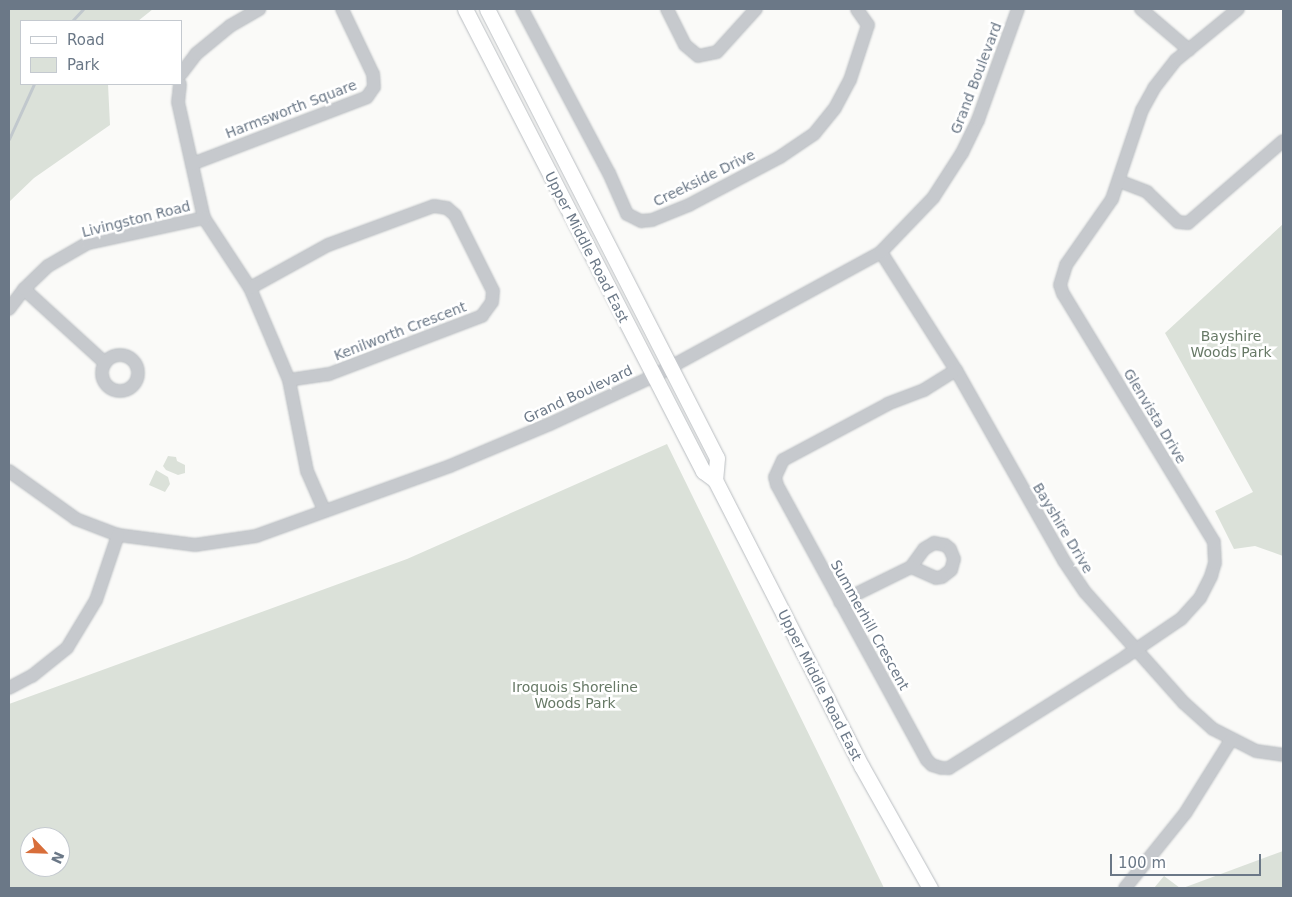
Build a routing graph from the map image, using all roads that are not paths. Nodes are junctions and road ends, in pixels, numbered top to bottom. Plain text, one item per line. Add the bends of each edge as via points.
1 (259, 9) edge
2 (342, 9) edge
3 (465, 9) edge
4 (487, 9) edge
5 (522, 9) edge
6 (667, 9) edge
7 (756, 9) edge
8 (857, 9) edge
9 (1018, 9) edge
10 (1141, 9) edge
11 (1238, 9) edge
12 (1189, 50) junction
13 (182, 73) edge
14 (180, 85) edge
15 (1283, 141) edge
16 (192, 164) junction
17 (1119, 181) junction
18 (204, 218) junction
19 (881, 252) junction
20 (250, 288) junction
21 (24, 289) junction
22 (9, 309) edge
23 (104, 363) dead end
24 (669, 368) junction
25 (956, 370) junction
26 (654, 376) junction
27 (289, 380) junction
28 (9, 471) edge
29 (715, 480) junction
30 (324, 510) junction
31 (118, 535) junction
32 (911, 567) dead end
33 (840, 602) junction
34 (1135, 650) junction
35 (10, 685) edge
36 (1231, 740) junction
37 (1283, 755) edge
38 (930, 888) edge
39 (1126, 888) edge

1 - 13 street via 230,26 196,54
2 - 16 street, Harmsworth Square via 373,74 374,87 367,97
3 - 26 main road, Upper Middle Road East
4 - 24 main road, Upper Middle Road East
5 - 8 street, Creekside Drive via 609,173 627,214 641,221 652,220 688,205 780,157 814,134 835,108 850,80 868,25
6 - 7 street via 685,44 698,56 717,52
9 - 19 street, Grand Boulevard via 978,120 962,153 932,198
10 - 12 street
11 - 12 street, Glenvista Drive
12 - 17 street, Glenvista Drive via 1176,60 1154,88 1142,110
14 - 16 street via 178,102
15 - 17 street via 1188,223 1178,222 1147,192
16 - 18 street
17 - 34 street, Glenvista Drive via 1112,199 1066,265 1060,285 1214,542 1215,563 1200,598 1181,619
18 - 20 street
18 - 21 street, Livingston Road via 88,243 48,266
19 - 24 street, Grand Boulevard
19 - 25 street, Bayshire Drive
20 - 27 street
20 - 27 street, Kenilworth Crescent via 328,245 434,206 448,208 455,215 493,292 492,302 482,316 329,374
21 - 22 street, Livingston Road
21 - 23 street
24 - 26 street, Grand Boulevard
24 - 29 main road, Upper Middle Road East via 717,458
25 - 33 street, Summerhill Crescent via 924,390 888,404 783,460 778,467 777,486
25 - 34 street, Bayshire Drive via 1064,561 1085,592
26 - 29 main road, Upper Middle Road East via 703,470
26 - 30 street, Grand Boulevard via 450,466
27 - 30 street via 307,471
28 - 31 street, Grand Boulevard via 76,519
29 - 38 main road, Upper Middle Road East via 862,767
30 - 31 street, Grand Boulevard via 256,536 195,545
31 - 35 street via 96,600 67,648 32,676
32 - 33 street
33 - 34 street, Summerhill Crescent via 927,760 942,768 949,768
34 - 36 street, Bayshire Drive via 1184,703
36 - 37 street, Bayshire Drive via 1256,751
36 - 39 street via 1186,812

